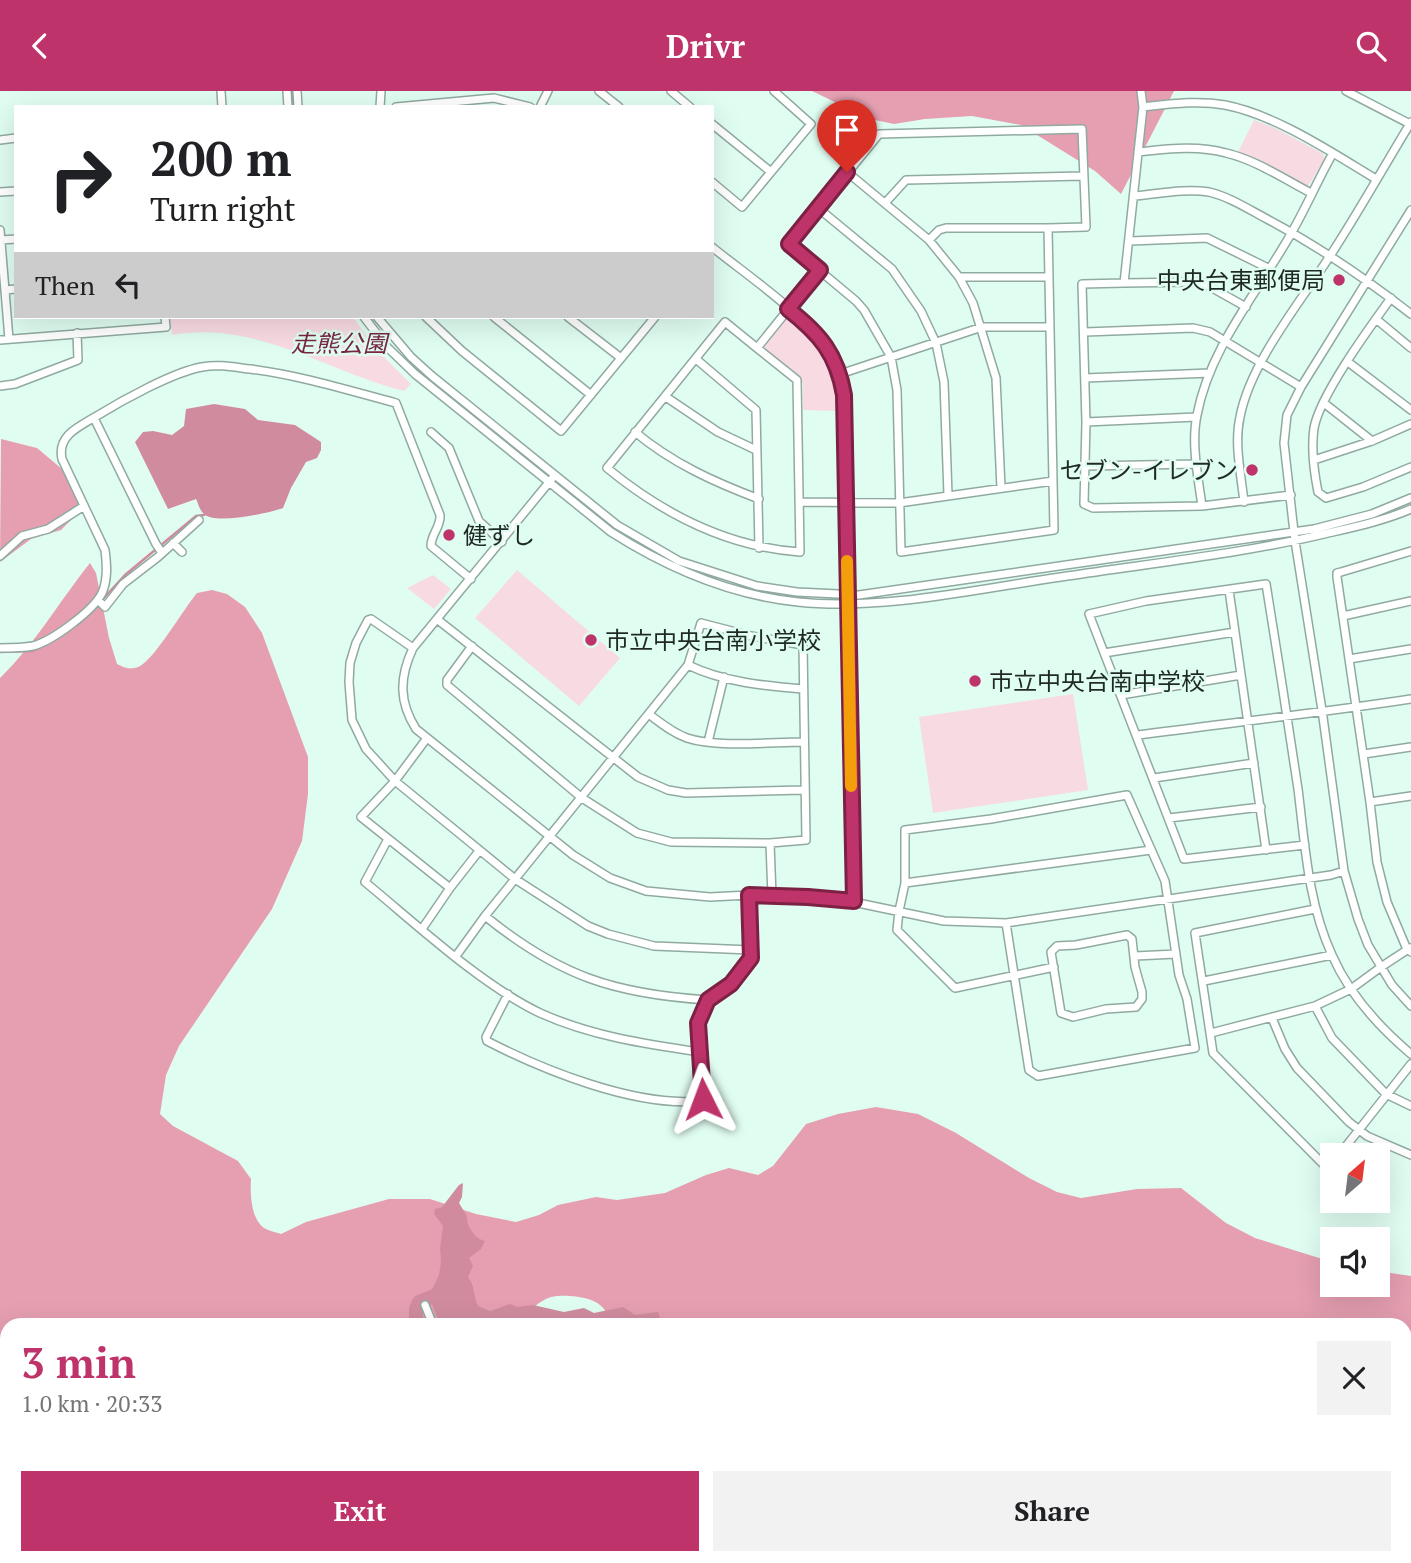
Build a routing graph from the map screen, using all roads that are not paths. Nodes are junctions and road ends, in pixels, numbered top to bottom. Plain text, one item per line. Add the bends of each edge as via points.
1 (599, 91) edge
2 (671, 91) edge
3 (774, 91) edge
4 (1141, 91) edge
5 (1346, 91) edge
6 (418, 105) edge
7 (522, 105) edge
8 (616, 105) edge
9 (688, 105) edge
10 (1143, 107) junction
11 (1410, 123) edge
12 (714, 126) edge
13 (1138, 152) junction
14 (1332, 153) junction
15 (771, 171) junction
16 (847, 172) junction
17 (1083, 176) junction
18 (1376, 179) junction
19 (714, 184) edge
20 (1311, 193) junction
21 (1134, 196) junction
22 (886, 202) junction
23 (818, 208) junction
24 (1411, 210) edge
25 (1048, 228) junction
26 (0, 230) edge
27 (1292, 232) junction
28 (1, 240) edge
29 (929, 240) junction
30 (1130, 241) junction
31 (714, 249) edge
32 (1330, 255) junction
33 (1270, 269) junction
34 (820, 270) junction
35 (959, 277) junction
36 (1048, 277) junction
37 (1368, 280) junction
38 (1124, 283) junction
39 (14, 289) edge
40 (5, 290) junction
41 (1391, 298) junction
42 (1246, 307) junction
43 (788, 309) junction
44 (1411, 314) edge
45 (165, 319) edge
46 (366, 319) edge
47 (379, 319) edge
48 (428, 319) edge
49 (496, 319) edge
50 (571, 319) edge
51 (650, 319) edge
52 (1376, 319) junction
53 (982, 327) junction
54 (1050, 327) junction
55 (1085, 332) junction
56 (77, 333) junction
57 (9, 339) junction
58 (0, 340) edge
59 (1225, 341) junction
60 (936, 343) junction
61 (757, 348) junction
62 (1411, 348) edge
63 (891, 357) junction
64 (621, 358) junction
65 (696, 359) junction
66 (1348, 362) junction
67 (1260, 363) junction
68 (1210, 373) junction
69 (840, 374) junction
70 (1086, 378) junction
71 (0, 386) edge
72 (1301, 387) junction
73 (591, 395) junction
74 (666, 397) junction
75 (1324, 403) junction
76 (1411, 410) edge
77 (1196, 417) junction
78 (94, 418) junction
79 (1086, 422) junction
80 (1411, 424) edge
81 (431, 432) dead end
82 (635, 432) junction
83 (1372, 441) junction
84 (756, 450) junction
85 (1314, 460) junction
86 (1197, 464) junction
87 (1086, 466) junction
88 (1411, 467) edge
89 (555, 475) junction
90 (1053, 481) junction
91 (549, 483) junction
92 (1001, 488) junction
93 (948, 495) junction
94 (1291, 495) junction
95 (1411, 498) edge
96 (759, 499) junction
97 (800, 502) junction
98 (1244, 502) junction
99 (846, 503) junction
100 (899, 503) junction
101 (84, 506) junction
102 (1202, 506) junction
103 (1411, 509) edge
104 (199, 520) dead end
105 (1294, 531) junction
106 (1295, 541) junction
107 (502, 542) junction
108 (173, 543) junction
109 (759, 548) junction
110 (1411, 551) edge
111 (182, 552) dead end
112 (162, 553) junction
113 (0, 556) edge
114 (471, 579) junction
115 (1229, 590) junction
116 (848, 595) junction
117 (97, 600) junction
118 (1411, 601) edge
119 (848, 604) junction
120 (1343, 616) junction
121 (438, 620) junction
122 (1235, 632) junction
123 (472, 646) junction
124 (0, 648) edge
125 (413, 648) junction
126 (1411, 649) edge
127 (1104, 653) junction
128 (1349, 659) junction
129 (688, 665) junction
130 (1241, 675) junction
131 (724, 677) junction
132 (803, 689) junction
133 (1121, 695) junction
134 (1411, 699) edge
135 (1356, 707) junction
136 (1322, 710) junction
137 (650, 715) junction
138 (1287, 717) junction
139 (1248, 721) junction
140 (1138, 735) junction
141 (427, 739) junction
142 (708, 742) junction
143 (804, 742) junction
144 (1411, 747) edge
145 (1364, 754) junction
146 (612, 758) junction
147 (1254, 763) junction
148 (1154, 778) junction
149 (395, 781) junction
150 (804, 790) junction
151 (1411, 796) edge
152 (582, 798) junction
153 (1370, 802) junction
154 (1261, 807) junction
155 (1169, 818) junction
156 (549, 838) junction
157 (388, 839) junction
158 (770, 843) junction
159 (1305, 845) junction
160 (1266, 850) junction
161 (479, 851) junction
162 (1151, 851) junction
163 (1344, 871) junction
164 (1310, 878) junction
165 (515, 879) junction
166 (905, 883) junction
167 (450, 888) junction
168 (749, 895) junction
169 (772, 896) junction
170 (1167, 899) junction
171 (854, 901) junction
172 (1315, 909) junction
173 (898, 911) junction
174 (485, 916) junction
175 (1006, 922) junction
176 (422, 929) junction
177 (751, 950) junction
178 (1410, 950) edge
179 (1176, 954) junction
180 (1135, 955) junction
181 (1332, 955) junction
182 (456, 956) junction
183 (1054, 967) junction
184 (1381, 967) junction
185 (1015, 975) junction
186 (1203, 981) junction
187 (1351, 989) junction
188 (508, 994) junction
189 (708, 1000) junction
190 (1315, 1006) junction
191 (1411, 1006) edge
192 (1272, 1019) junction
193 (1211, 1033) junction
194 (700, 1052) junction
195 (1411, 1054) edge
196 (1411, 1063) edge
197 (1385, 1094) junction
198 (1411, 1106) edge
199 (1358, 1129) junction
200 (1348, 1143) edge
201 (1411, 1155) edge
202 (1320, 1161) edge
203 (425, 1305) dead end
204 (430, 1318) edge

1 - 8 street
2 - 9 street
3 - 15 street via 811,124
4 - 10 street
5 - 11 street
6 - 7 street via 494,98
10 - 13 street
10 - 14 street via 1190,102 1224,105 1276,123
11 - 18 street
12 - 15 street
13 - 20 street via 1202,148 1227,153
13 - 21 street
14 - 18 street
14 - 20 street
15 - 19 street via 742,207
16 - 17 street via 879,134 1082,129
16 - 22 street
16 - 23 street
17 - 22 street via 906,180
17 - 25 street via 1086,227
18 - 32 street
20 - 27 street
21 - 27 street via 1206,192 1226,197
21 - 30 street
22 - 29 street
23 - 34 street via 789,244
23 - 60 street via 892,269
24 - 37 street
25 - 29 street via 947,228
25 - 36 street
26 - 28 street
27 - 32 street
27 - 33 street
28 - 40 street
29 - 35 street
30 - 33 street via 1207,238
30 - 38 street
31 - 43 street
32 - 37 street
32 - 67 street
33 - 42 street
34 - 43 street
34 - 63 street via 864,310
35 - 36 street
35 - 53 street
36 - 54 street
37 - 41 street
37 - 72 street
38 - 42 street via 1193,282 1208,285
38 - 55 street via 1082,284
39 - 40 street
40 - 57 street
41 - 44 street
41 - 52 street
42 - 59 street
43 - 61 street
43 - 69 street via 820,338
45 - 56 street via 166,327
46 - 91 street via 415,374
47 - 89 street via 432,376
48 - 73 street via 561,431
49 - 73 street
50 - 64 street
51 - 64 street
52 - 62 street
52 - 66 street
53 - 54 street
53 - 60 street
53 - 92 street via 996,378
54 - 90 street
55 - 59 street via 1193,328
55 - 70 street
56 - 57 street
56 - 71 street via 78,360
57 - 58 street
59 - 67 street
59 - 68 street
60 - 63 street
60 - 93 street via 944,383
61 - 65 street via 725,323
61 - 97 street via 797,380
63 - 69 street
63 - 100 street via 897,390
64 - 73 street
65 - 74 street
65 - 84 street via 756,409
66 - 75 street
66 - 76 street
67 - 72 street
67 - 98 street via 1239,420
68 - 70 street
68 - 77 street
69 - 99 street
70 - 79 street
72 - 94 street via 1287,415 1283,443
74 - 82 street
74 - 84 street via 718,432
75 - 83 street
75 - 85 street via 1315,425
77 - 79 street
77 - 86 street
78 - 101 street via 71,433 60,449
78 - 112 street
78 - 114 street via 123,400 199,367 221,365 286,374 396,403 440,515 431,546
79 - 87 street
80 - 83 street
81 - 107 street via 449,448 479,521
82 - 96 street via 711,481
82 - 109 street via 607,468 667,512
83 - 85 street
84 - 96 street
85 - 88 street via 1318,492 1326,498
86 - 87 street
86 - 102 street
87 - 102 street via 1084,504 1093,508
89 - 91 street
89 - 116 street via 617,525 679,561 757,586
90 - 92 street
90 - 100 street via 1054,530 901,552
91 - 107 street
91 - 119 street via 611,532 675,570 768,598
92 - 93 street
93 - 100 street
94 - 98 street
94 - 105 street
95 - 105 street via 1372,514
96 - 109 street
97 - 99 street
97 - 109 street via 800,552
98 - 102 street
99 - 100 street
99 - 116 street
101 - 113 street via 48,529 22,536
101 - 117 street via 105,550 105,586
103 - 106 street
104 - 108 street
105 - 106 street
105 - 116 street
106 - 119 street
106 - 136 street
107 - 114 street
108 - 111 street
108 - 112 street
110 - 120 street via 1337,573
112 - 117 street via 123,584 105,607
114 - 121 street
115 - 122 street
115 - 127 street via 1089,614
115 - 138 street via 1266,584
116 - 119 street
117 - 124 street via 48,639 33,646
118 - 120 street
119 - 171 street
120 - 128 street
121 - 123 street
121 - 125 street
122 - 127 street
122 - 130 street
123 - 146 street
123 - 152 street via 447,685
125 - 141 street via 402,678 402,697 416,730
125 - 149 street via 371,619 356,643 351,663 352,720 366,749
126 - 128 street
127 - 133 street
128 - 135 street
129 - 131 street
129 - 132 street via 701,623 803,645
129 - 137 street
130 - 133 street
130 - 139 street
131 - 132 street
131 - 142 street
132 - 143 street
133 - 140 street
134 - 135 street
135 - 136 street
135 - 145 street
136 - 138 street
136 - 163 street
137 - 142 street via 687,738
137 - 146 street
138 - 139 street
138 - 159 street
139 - 140 street
139 - 147 street
140 - 148 street
141 - 149 street
141 - 156 street
142 - 143 street
143 - 150 street
144 - 145 street
145 - 153 street
146 - 150 street via 638,777 686,793
146 - 152 street
147 - 148 street
147 - 154 street
148 - 155 street
149 - 157 street via 360,817
149 - 161 street
150 - 158 street via 806,840
151 - 153 street
152 - 156 street
152 - 158 street via 623,827 653,839
153 - 178 street via 1387,902
154 - 155 street
154 - 160 street
155 - 160 street via 1184,859
156 - 165 street
156 - 168 street via 610,879 646,891 710,897
157 - 167 street
157 - 176 street via 365,882
158 - 169 street
159 - 160 street
159 - 164 street
161 - 165 street
161 - 167 street
162 - 166 street
162 - 166 street via 1127,795 905,830
162 - 170 street via 1165,881
163 - 164 street
163 - 184 street via 1357,919
164 - 170 street
164 - 172 street
165 - 174 street
165 - 177 street via 608,935 654,946
166 - 173 street
167 - 176 street
168 - 169 street
168 - 177 street
169 - 171 street
170 - 175 street
170 - 179 street
171 - 173 street
172 - 181 street
172 - 186 street via 1195,933
173 - 175 street via 944,921
173 - 185 street via 897,930 955,988
174 - 182 street
174 - 189 street via 548,961 592,981 672,998
175 - 185 street
176 - 182 street
177 - 189 street via 748,965
178 - 184 street
179 - 180 street
179 - 185 street via 1195,1048 1038,1076 1029,1070
180 - 183 street via 1132,939 1120,936 1057,946 1051,953
180 - 183 street via 1142,992 1139,1005 1073,1017 1061,1013
181 - 186 street
181 - 187 street
182 - 188 street
183 - 185 street
184 - 187 street
184 - 191 street
186 - 193 street
187 - 190 street
187 - 195 street via 1386,1033
188 - 194 street via 541,1013 602,1035
188 - 194 street via 487,1041 606,1089 699,1101 703,1099
189 - 194 street via 698,1023
190 - 192 street
190 - 197 street via 1332,1038
192 - 193 street
192 - 199 street via 1297,1068
193 - 202 street via 1213,1053
196 - 197 street
197 - 198 street
197 - 199 street
199 - 200 street
199 - 201 street
203 - 204 street

